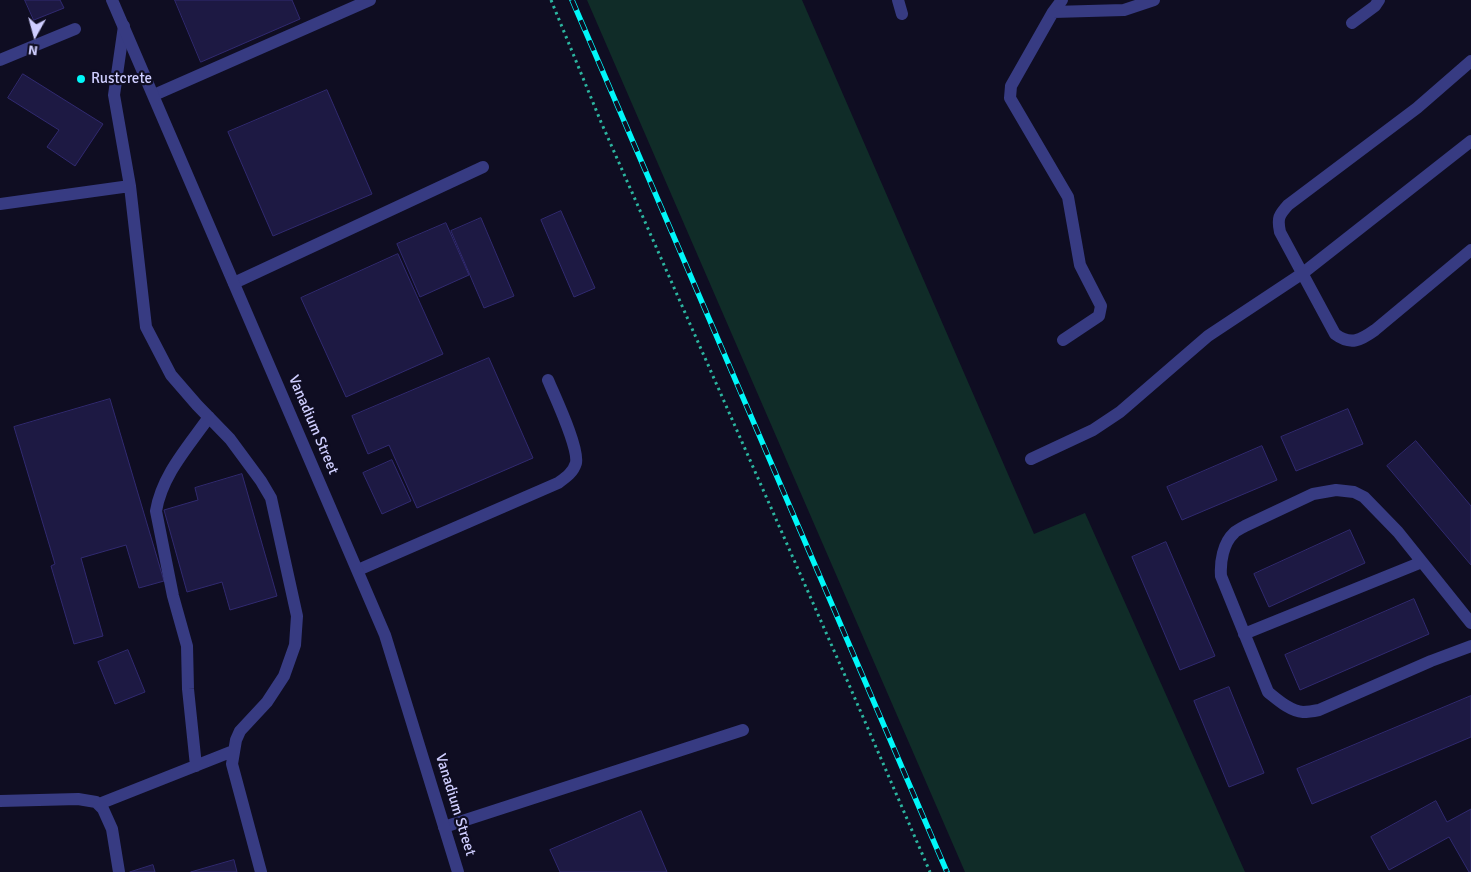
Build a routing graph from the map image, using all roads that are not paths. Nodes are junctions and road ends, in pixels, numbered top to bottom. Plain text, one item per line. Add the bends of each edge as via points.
1 (112, 0) edge
2 (370, 0) edge
3 (898, 0) edge
4 (1062, 0) edge
5 (1154, 0) edge
6 (1379, 0) edge
7 (1053, 12) junction
8 (902, 14) dead end
9 (1352, 23) dead end
10 (124, 26) junction
11 (75, 29) dead end
12 (0, 60) edge
13 (1471, 61) edge
14 (154, 96) junction
15 (1471, 141) edge
16 (483, 168) dead end
17 (130, 186) junction
18 (0, 204) edge
19 (1471, 250) edge
20 (1303, 273) junction
21 (234, 283) junction
22 (1063, 340) dead end
23 (548, 380) dead end
24 (209, 417) junction
25 (1031, 459) dead end
26 (1422, 562) junction
27 (358, 570) junction
28 (1471, 623) edge
29 (1244, 634) junction
30 (1471, 646) edge
31 (743, 730) dead end
32 (234, 751) junction
33 (196, 766) junction
34 (0, 801) edge
35 (99, 804) junction
36 (444, 827) junction
37 (119, 872) edge
38 (261, 872) edge
39 (458, 872) edge

1 - 10 street, Vanadium Street
2 - 14 street
3 - 8 street
4 - 7 street
5 - 7 street via 1124,10
6 - 9 street
7 - 22 street via 1011,86 1010,98 1068,197 1080,265 1101,306 1099,316
10 - 14 street, Vanadium Street
10 - 17 street via 114,95
11 - 12 street
13 - 20 street via 1417,108 1282,211 1278,218 1280,232
14 - 21 street, Vanadium Street
15 - 20 street
16 - 21 street
17 - 18 street
17 - 24 street via 146,327 171,375
19 - 20 street via 1375,330 1358,340 1344,340 1336,334
20 - 25 street via 1208,336 1120,412 1093,430
21 - 27 street, Vanadium Street
23 - 27 street via 575,447 576,463 570,474 558,483
24 - 32 street via 230,439 271,498 297,616 295,645 284,676 267,702 240,731
24 - 33 street via 166,479 156,511 187,646
26 - 28 street
26 - 29 street
26 - 29 street via 1364,497 1336,490 1313,494 1245,526 1228,541 1220,566 1221,576
27 - 36 street, Vanadium Street via 385,635
29 - 30 street via 1268,692 1302,712 1319,710 1431,660
31 - 36 street
32 - 33 street
32 - 38 street via 232,764
33 - 35 street
34 - 35 street via 78,800
35 - 37 street via 112,828
36 - 39 street, Vanadium Street

